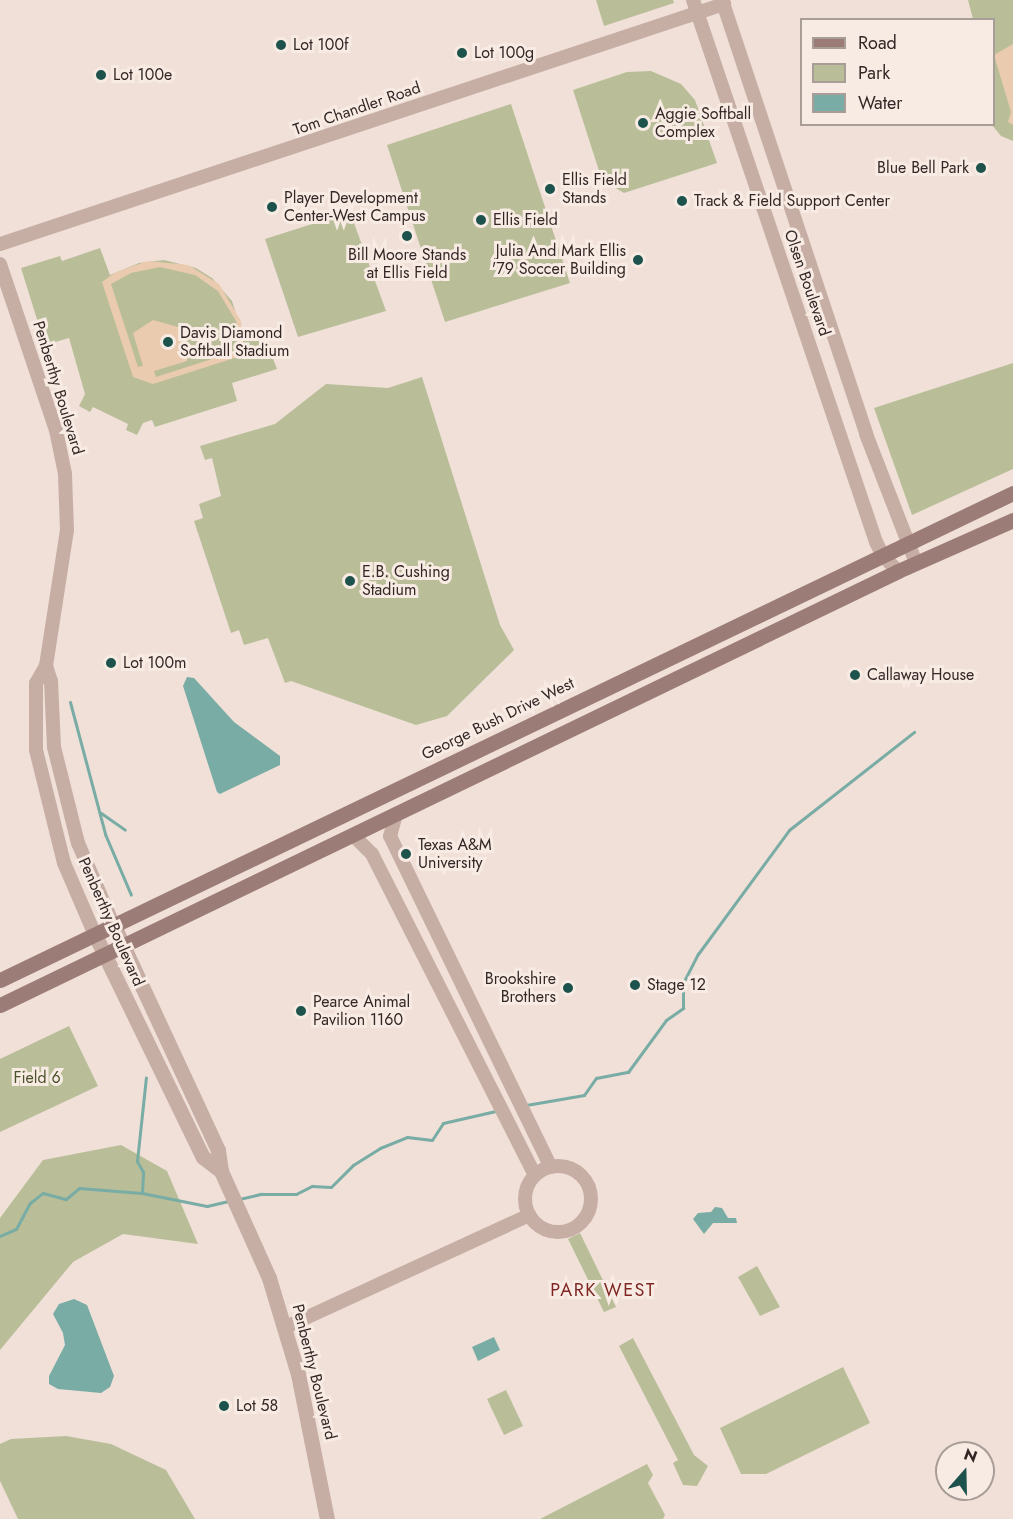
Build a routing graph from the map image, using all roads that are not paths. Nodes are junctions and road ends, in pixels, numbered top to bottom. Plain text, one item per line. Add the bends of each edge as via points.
1 (723, 2) edge
2 (695, 7) edge
3 (0, 244) edge
4 (0, 264) edge
5 (825, 309) junction
6 (801, 316) junction
7 (1013, 493) edge
8 (1013, 520) edge
9 (907, 543) junction
10 (883, 556) junction
11 (916, 563) junction
12 (898, 572) junction
13 (46, 666) junction
14 (590, 695) junction
15 (523, 753) junction
16 (396, 814) junction
17 (353, 835) junction
18 (114, 926) junction
19 (435, 928) junction
20 (95, 935) junction
21 (415, 938) junction
22 (122, 946) junction
23 (105, 954) junction
24 (0, 980) edge
25 (0, 1005) edge
26 (551, 1167) junction
27 (221, 1172) junction
28 (535, 1175) junction
29 (529, 1215) junction
30 (286, 1327) junction
31 (327, 1519) edge

1 - 2 street, Tom Chandler Road
1 - 5 street, Olsen Boulevard
2 - 3 street, Tom Chandler Road
2 - 6 street, Olsen Boulevard
4 - 13 street, Penberthy Boulevard via 56,430 65,474 67,530
5 - 6 street
5 - 9 street, Olsen Boulevard
6 - 10 street, Olsen Boulevard
7 - 9 main road, George Bush Drive West
8 - 11 main road
9 - 10 main road, George Bush Drive West
9 - 11 street, Olsen Boulevard
10 - 12 street, Olsen Boulevard
10 - 14 main road, George Bush Drive West
11 - 12 main road
12 - 15 main road
13 - 18 street, Penberthy Boulevard via 51,681 54,747 78,843
13 - 20 street, Penberthy Boulevard via 36,683 36,750 64,863
14 - 15 main road via 575,717 522,743
14 - 18 main road, George Bush Drive West
15 - 16 main road
16 - 17 main road
16 - 19 street via 390,836
17 - 21 street via 372,854
17 - 22 main road
18 - 20 main road, George Bush Drive West
18 - 22 street, Penberthy Boulevard
19 - 21 street
19 - 26 street
20 - 23 street, Penberthy Boulevard
20 - 24 main road, George Bush Drive West
21 - 28 street
22 - 23 main road
22 - 27 street, Penberthy Boulevard via 218,1150
23 - 25 main road
23 - 27 street, Penberthy Boulevard via 203,1157
26 - 28 street
26 - 29 street via 571,1169 586,1182 591,1191 589,1212 582,1222 562,1232 542,1228
27 - 30 street, Penberthy Boulevard
28 - 29 street via 525,1194
29 - 30 street
30 - 31 street, Penberthy Boulevard via 311,1428

